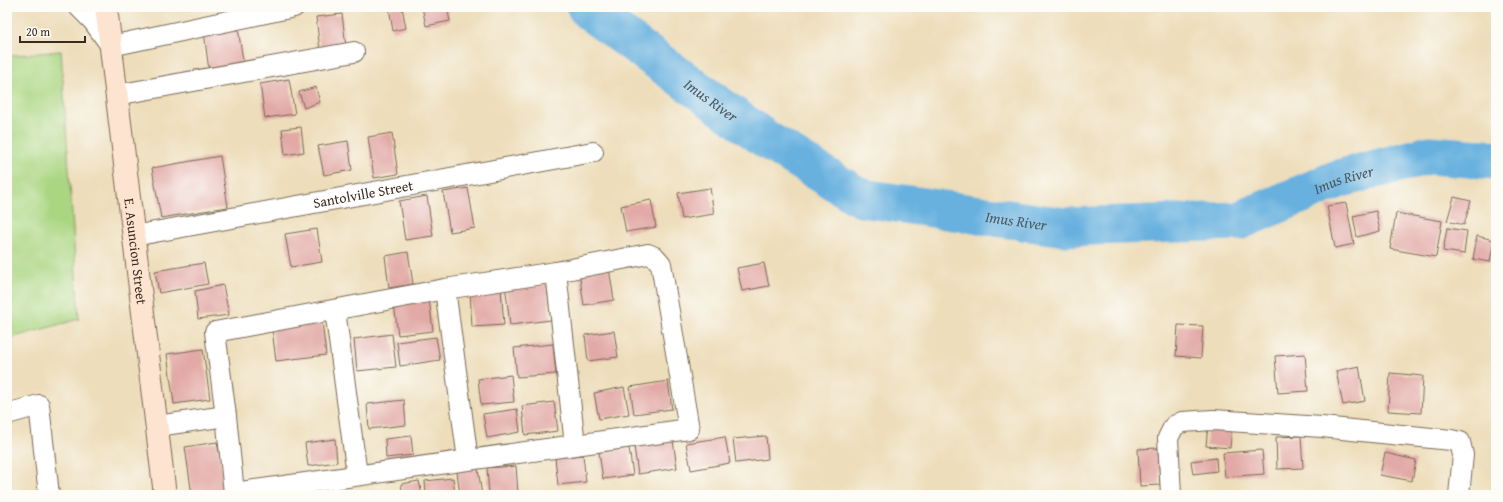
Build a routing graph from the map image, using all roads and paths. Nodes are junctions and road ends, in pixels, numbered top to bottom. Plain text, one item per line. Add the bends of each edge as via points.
1 (79, 7) edge
2 (106, 7) edge
3 (294, 7) edge
4 (110, 46) junction
5 (354, 52) dead end
6 (116, 95) junction
7 (593, 152) dead end
8 (134, 236) junction
9 (556, 272) junction
10 (445, 290) junction
11 (335, 310) junction
12 (7, 414) edge
13 (226, 416) junction
14 (157, 426) junction
15 (575, 445) junction
16 (468, 460) junction
17 (358, 475) junction
18 (49, 495) edge
19 (165, 495) edge
20 (1171, 495) edge
21 (1460, 495) edge

1 - 4 street via 93,21
2 - 4 main road, E. Asuncion Street
3 - 4 street
4 - 6 main road, E. Asuncion Street
5 - 6 street
6 - 8 main road, E. Asuncion Street
7 - 8 street, Santolville Street
8 - 14 main road, E. Asuncion Street
9 - 10 street
9 - 15 street
9 - 15 street via 648,254 661,264 689,429
10 - 11 street
10 - 16 street
11 - 13 street via 215,332
11 - 17 street
12 - 18 street via 39,405
13 - 14 street
13 - 17 street via 234,493
14 - 19 main road, E. Asuncion Street
15 - 16 street
16 - 17 street
20 - 21 street via 1169,433 1174,426 1182,422 1213,420 1322,427 1460,442 1463,455

